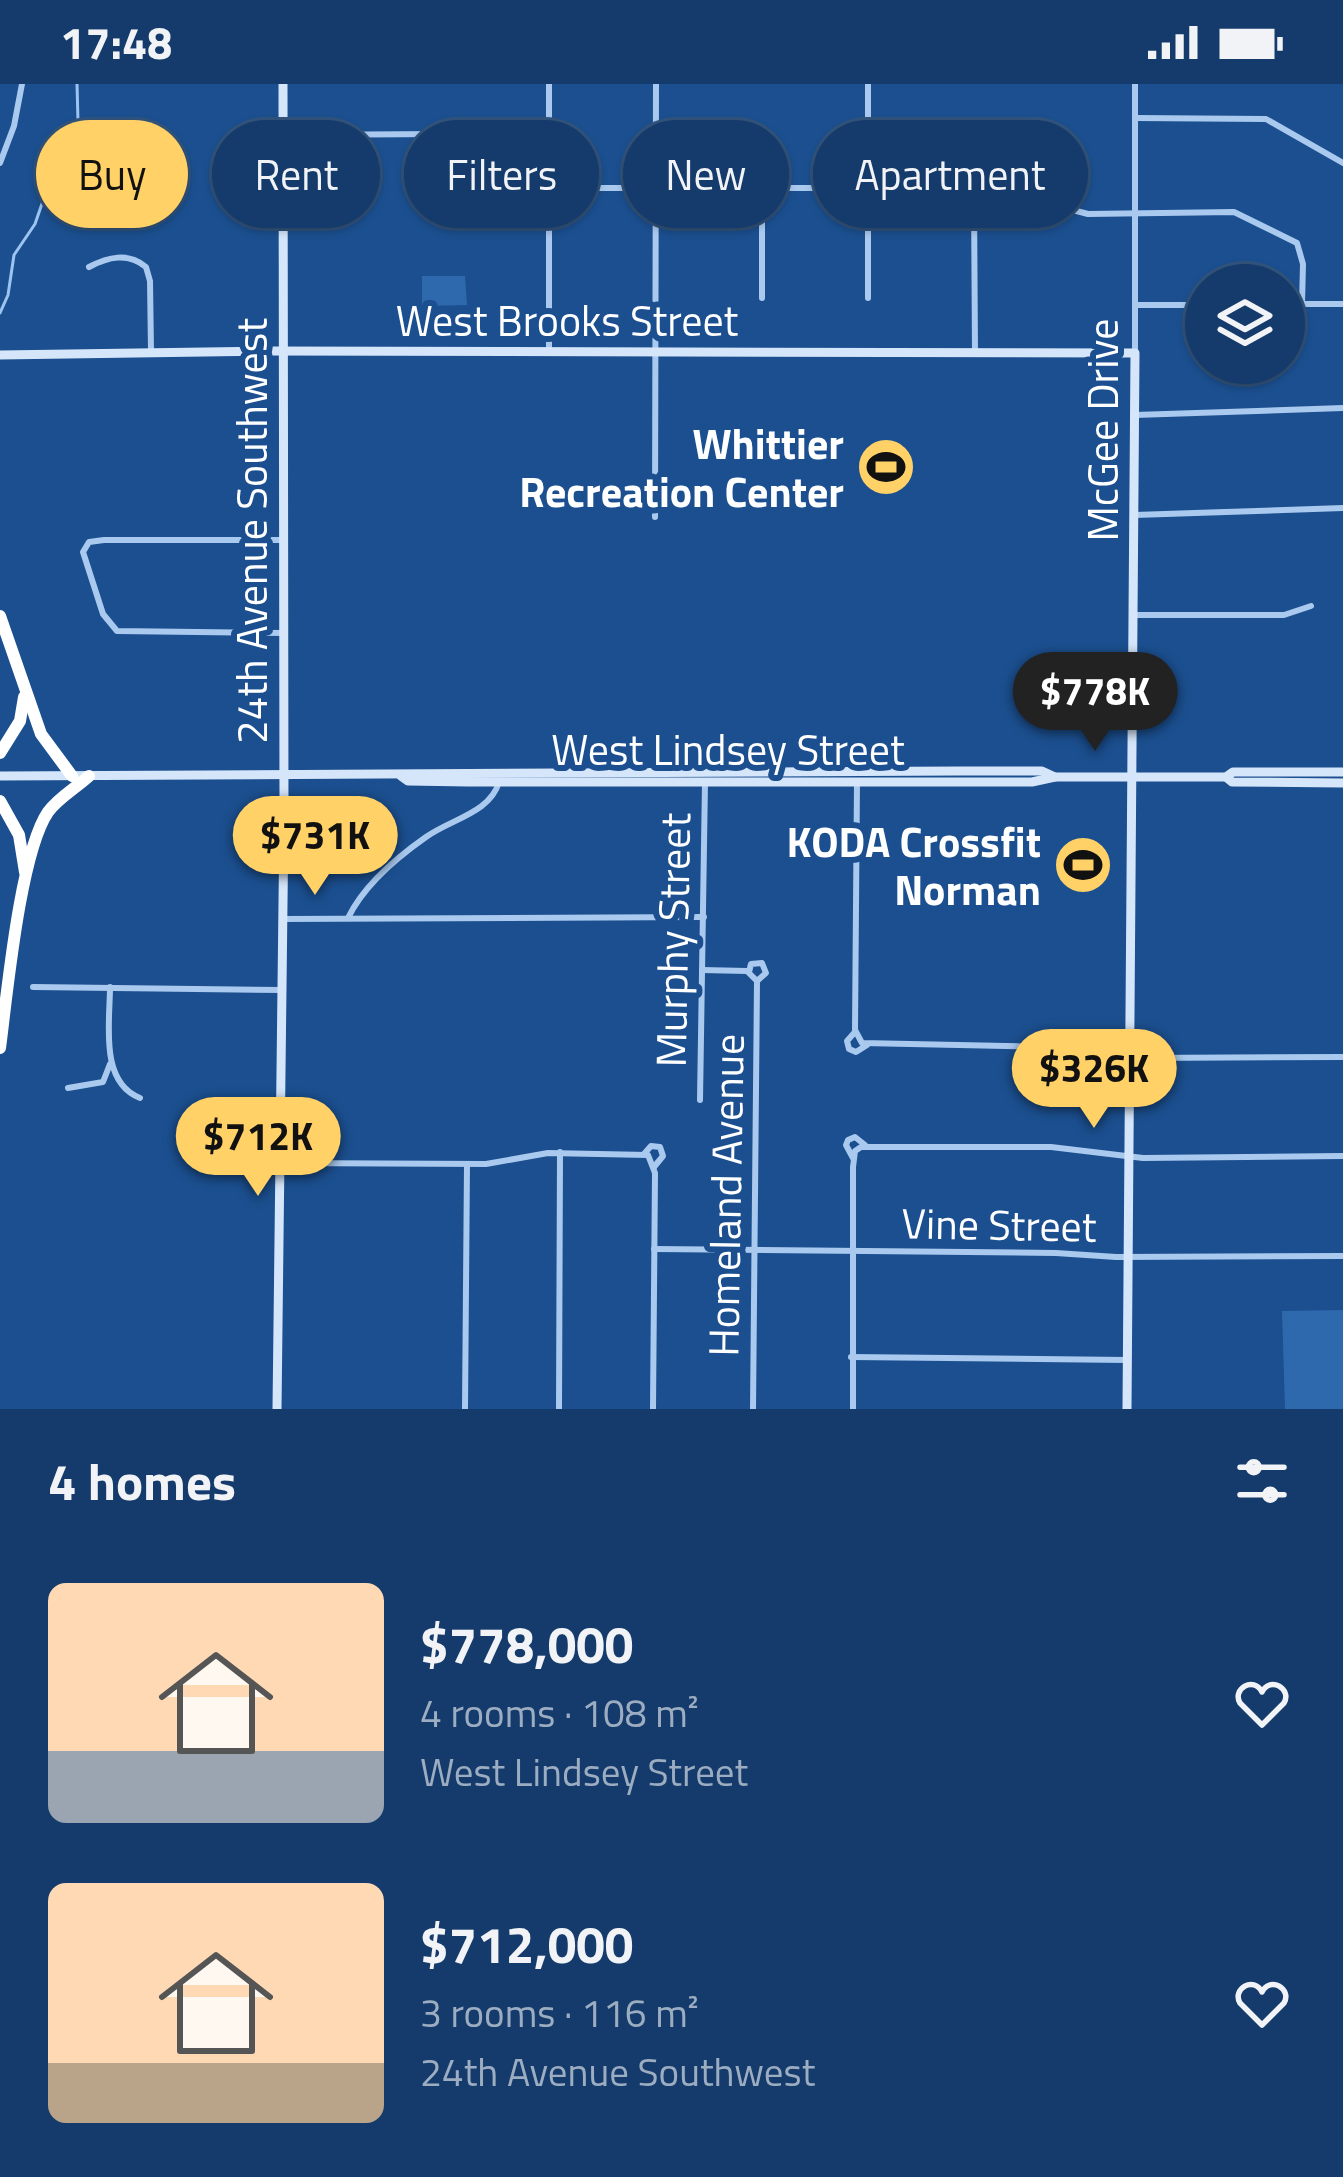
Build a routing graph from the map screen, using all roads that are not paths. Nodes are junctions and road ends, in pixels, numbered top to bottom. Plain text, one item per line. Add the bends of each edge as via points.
1 (22, 84) edge
2 (283, 84) edge
3 (550, 84) edge
4 (656, 84) edge
5 (868, 84) edge
6 (1135, 84) edge
7 (1135, 118) junction
8 (284, 120) edge
9 (550, 120) edge
10 (656, 120) edge
11 (868, 120) edge
12 (0, 163) edge
13 (1343, 163) edge
14 (1135, 212) junction
15 (284, 228) edge
16 (550, 228) edge
17 (656, 228) edge
18 (762, 228) edge
19 (869, 228) edge
20 (1300, 264) edge
21 (89, 267) dead end
22 (762, 298) dead end
23 (868, 298) dead end
24 (1305, 304) edge
25 (1343, 304) edge
26 (1135, 305) junction
27 (1185, 305) edge
28 (151, 352) junction
29 (284, 352) junction
30 (549, 352) junction
31 (656, 352) junction
32 (975, 353) junction
33 (1135, 353) junction
34 (4, 355) edge
35 (1343, 408) edge
36 (1135, 415) junction
37 (1343, 508) edge
38 (1135, 515) junction
39 (655, 517) dead end
40 (284, 540) junction
41 (1311, 606) dead end
42 (1135, 615) junction
43 (0, 616) edge
44 (284, 633) junction
45 (25, 690) junction
46 (0, 754) edge
47 (1343, 772) edge
48 (0, 776) edge
49 (72, 776) junction
50 (89, 776) junction
51 (284, 776) junction
52 (500, 776) junction
53 (920, 777) junction
54 (1134, 777) junction
55 (1226, 777) junction
56 (709, 778) junction
57 (857, 782) junction
58 (1343, 783) edge
59 (0, 801) edge
60 (26, 882) junction
61 (704, 917) junction
62 (348, 918) junction
63 (283, 919) junction
64 (702, 970) junction
65 (749, 972) junction
66 (757, 981) junction
67 (33, 986) dead end
68 (110, 987) junction
69 (283, 990) junction
70 (0, 1048) edge
71 (1130, 1056) junction
72 (1343, 1057) edge
73 (110, 1061) junction
74 (68, 1088) dead end
75 (140, 1099) dead end
76 (700, 1100) dead end
77 (861, 1147) junction
78 (560, 1152) junction
79 (647, 1155) junction
80 (1129, 1156) junction
81 (1343, 1156) edge
82 (854, 1158) junction
83 (281, 1163) junction
84 (467, 1164) junction
85 (654, 1167) junction
86 (654, 1249) junction
87 (754, 1251) junction
88 (853, 1252) junction
89 (1343, 1256) edge
90 (1129, 1257) junction
91 (851, 1357) junction
92 (1127, 1360) junction
93 (277, 1409) edge
94 (465, 1409) edge
95 (559, 1409) edge
96 (652, 1409) edge
97 (753, 1409) edge
98 (853, 1409) edge
99 (1127, 1409) edge

1 - 12 street
2 - 8 street, 24th Avenue Southwest
3 - 9 street
4 - 10 street
5 - 11 street
6 - 7 street, McGee Drive
7 - 13 street via 1266,119
7 - 14 street, McGee Drive
14 - 20 street via 1241,213 1299,248
14 - 26 street, McGee Drive
14 - 32 street via 1080,213 1028,198 974,197
15 - 29 street, 24th Avenue Southwest
16 - 30 street
17 - 31 street
18 - 22 street
19 - 23 street
21 - 28 street via 125,258 146,268
24 - 25 street
26 - 27 street
26 - 33 street, McGee Drive
28 - 29 street, West Brooks Street
28 - 34 street, West Brooks Street
29 - 30 street, West Brooks Street
29 - 40 street, 24th Avenue Southwest
30 - 31 street, West Brooks Street
31 - 32 street, West Brooks Street
31 - 39 street
32 - 33 street, West Brooks Street
33 - 36 street, McGee Drive
35 - 36 street
36 - 38 street, McGee Drive
37 - 38 street
38 - 42 street, McGee Drive
40 - 44 street, 24th Avenue Southwest
40 - 44 street via 89,542 83,557 103,614 122,632
41 - 42 street via 1284,615
42 - 54 street, McGee Drive
43 - 45 highway
44 - 51 street, 24th Avenue Southwest
45 - 46 highway via 20,721
45 - 49 highway via 44,741
47 - 55 street, West Lindsey Street
48 - 49 street, West Lindsey Street
49 - 50 street, West Lindsey Street
50 - 51 street, West Lindsey Street
50 - 60 highway via 49,811
51 - 52 street, West Lindsey Street
51 - 63 street, 24th Avenue Southwest
52 - 56 street, West Lindsey Street
52 - 62 street via 490,802 403,854
53 - 54 street, West Lindsey Street
53 - 56 street, West Lindsey Street
53 - 57 street, West Lindsey Street
54 - 55 street, West Lindsey Street
54 - 71 street, McGee Drive
55 - 58 street, West Lindsey Street
56 - 57 street, West Lindsey Street
56 - 61 street, Murphy Street
57 - 71 street via 849,1049 1055,1047
59 - 60 highway via 19,835
60 - 70 highway
61 - 62 street
61 - 64 street, Murphy Street
62 - 63 street
63 - 69 street, 24th Avenue Southwest
64 - 65 street, Homeland Avenue
64 - 76 street, Murphy Street
65 - 66 street, Homeland Avenue
65 - 66 street, Homeland Avenue via 754,962 764,965
66 - 87 street, Homeland Avenue
67 - 68 street
68 - 69 street
68 - 73 street
69 - 83 street, 24th Avenue Southwest
71 - 72 street
71 - 80 street, McGee Drive
73 - 74 street via 103,1082
73 - 75 street via 124,1090
77 - 80 street via 1051,1147
77 - 82 street
77 - 82 street via 848,1140
78 - 79 street
78 - 84 street
78 - 95 street
79 - 85 street
79 - 85 street via 660,1147
80 - 81 street
80 - 90 street, McGee Drive
82 - 88 street
83 - 84 street
83 - 93 street, 24th Avenue Southwest
84 - 94 street
85 - 86 street
86 - 87 street, Vine Street
86 - 96 street
87 - 88 street, Vine Street
87 - 97 street, Homeland Avenue
88 - 90 street, Vine Street
88 - 91 street
89 - 90 street, Vine Street
90 - 92 street, McGee Drive
91 - 92 street
91 - 98 street
92 - 99 street, McGee Drive

